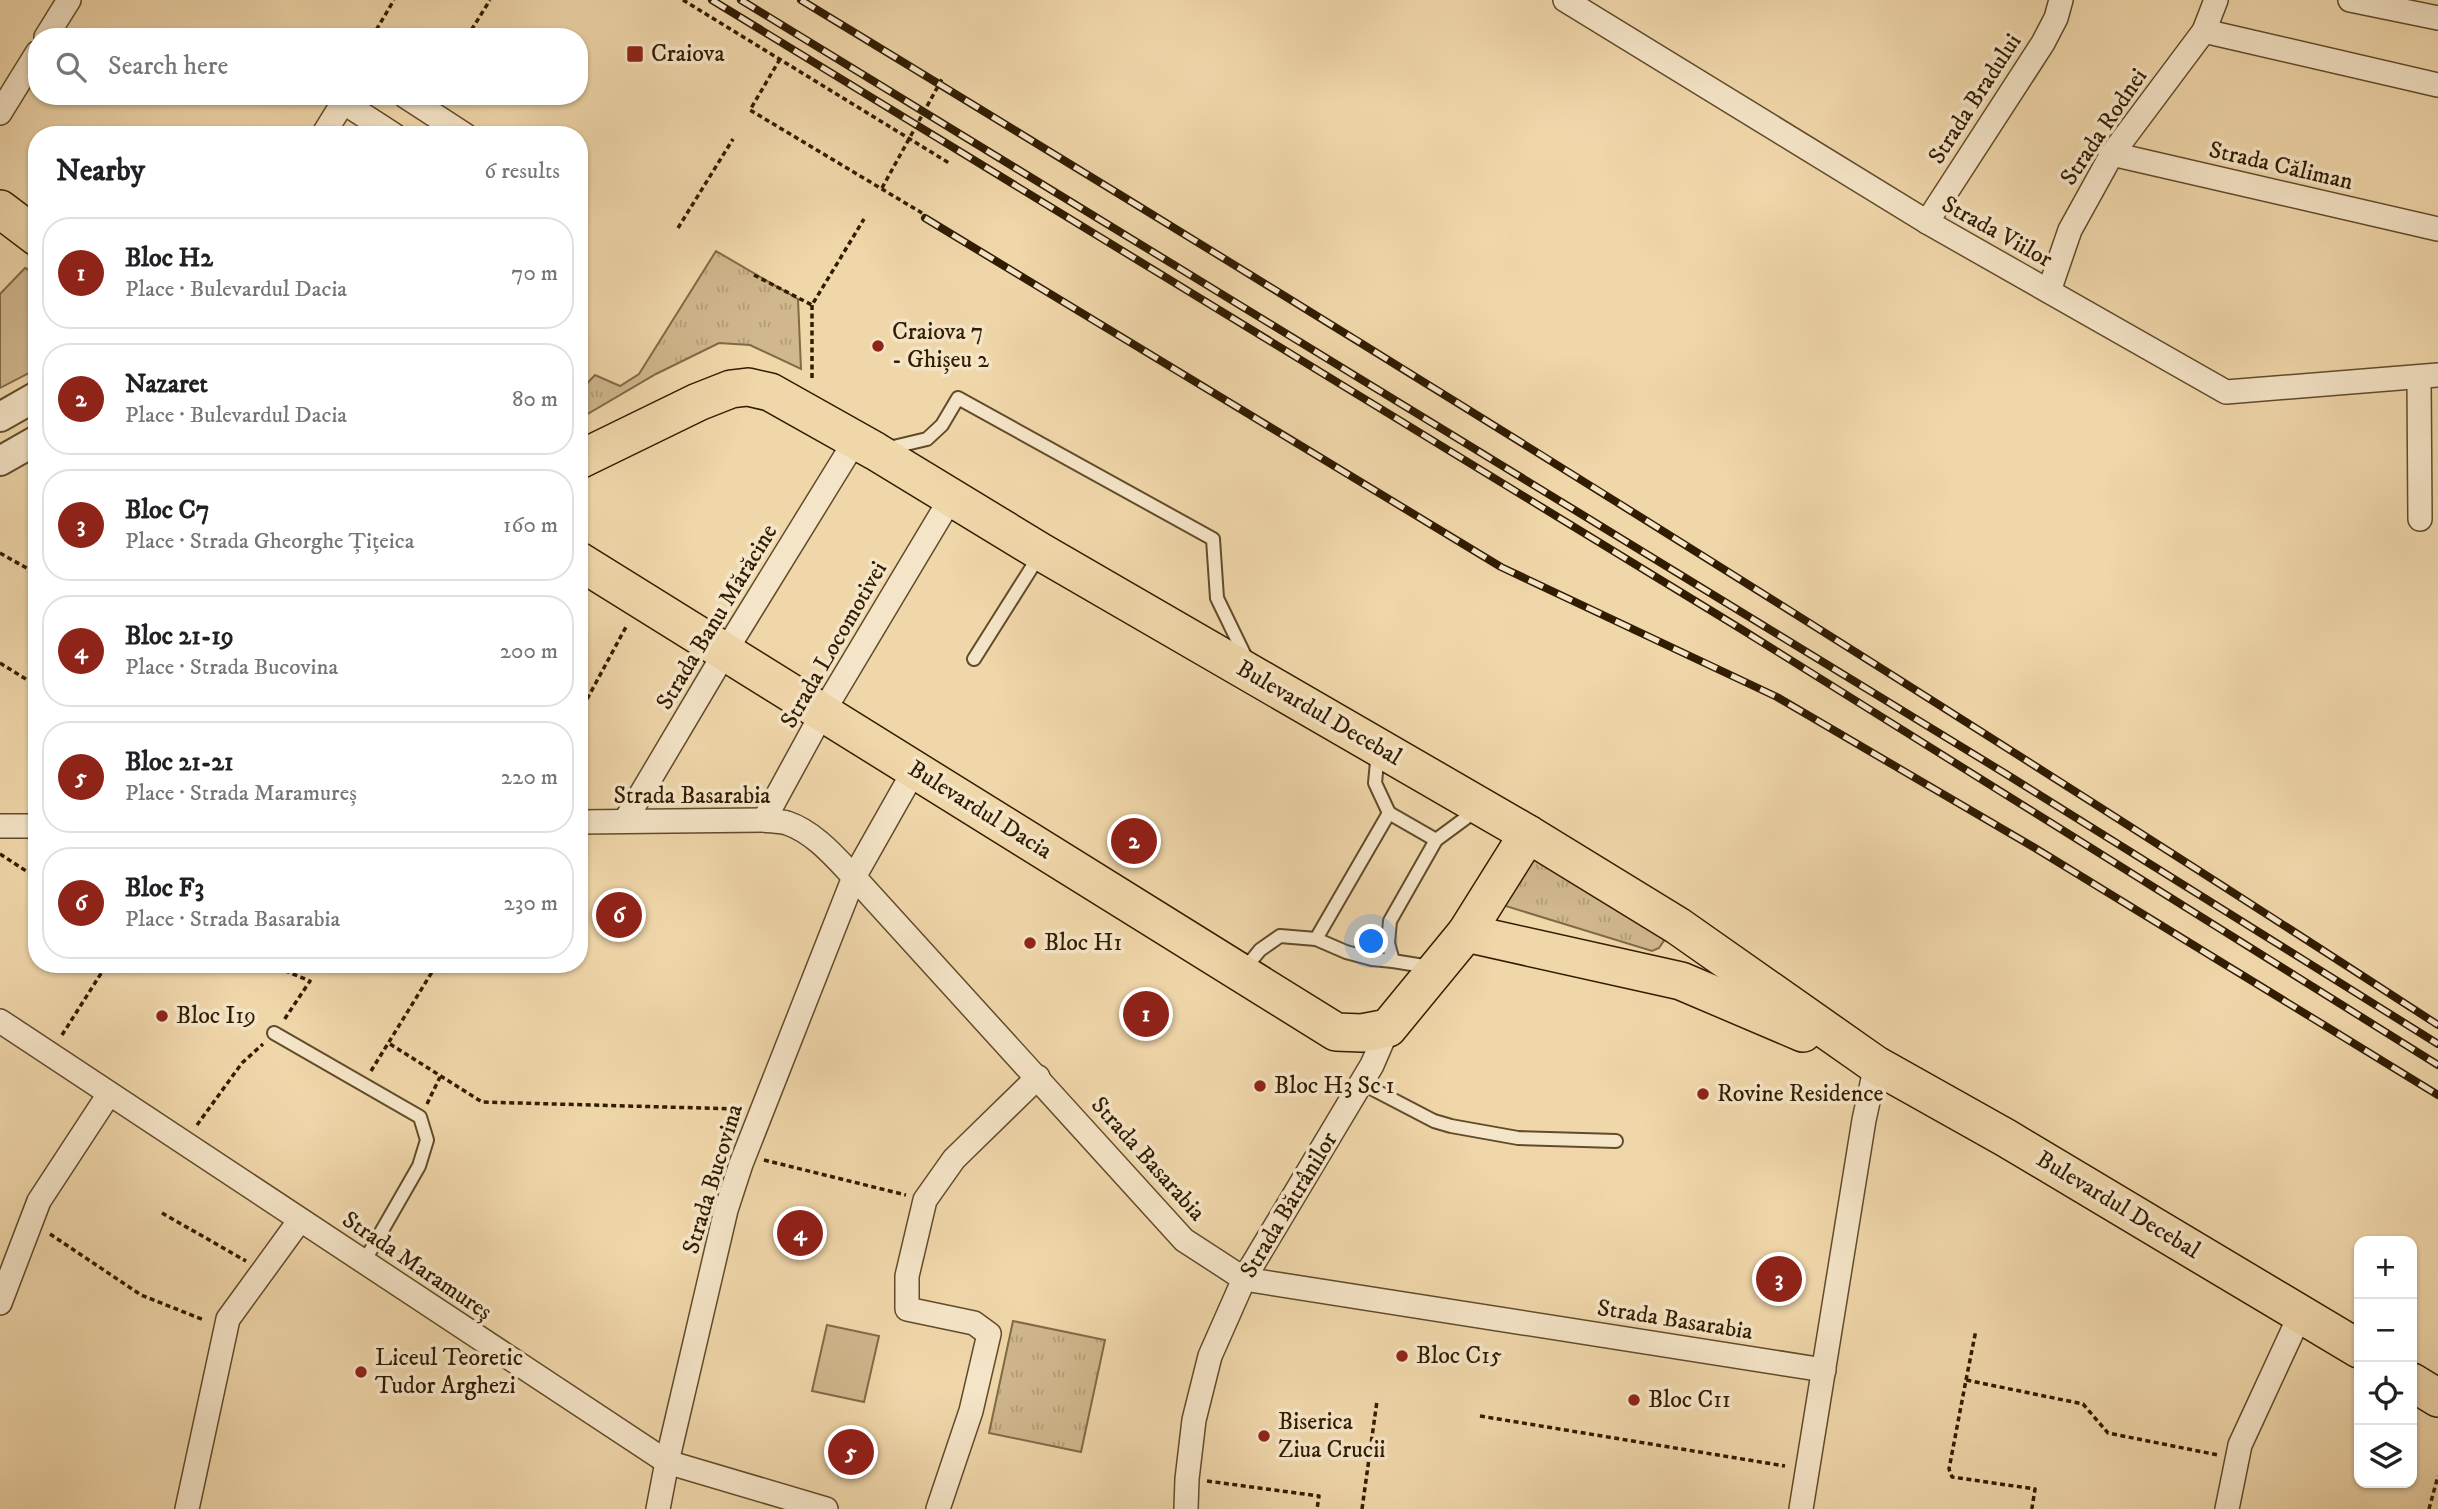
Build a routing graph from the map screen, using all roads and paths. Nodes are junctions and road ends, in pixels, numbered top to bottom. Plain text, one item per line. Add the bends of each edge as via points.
1 (69, 0) edge
2 (394, 0) edge
3 (490, 0) edge
4 (683, 0) edge
5 (1565, 0) edge
6 (2061, 0) edge
7 (2216, 0) edge
8 (2350, 0) edge
9 (2438, 18) edge
10 (52, 28) edge
11 (377, 28) edge
12 (473, 28) edge
13 (2204, 31) junction
14 (780, 60) junction
15 (28, 68) edge
16 (943, 79) dead end
17 (2438, 85) edge
18 (341, 105) edge
19 (353, 105) edge
20 (419, 105) edge
21 (0, 113) edge
22 (328, 126) edge
23 (382, 126) edge
24 (451, 126) edge
25 (733, 139) dead end
26 (909, 139) junction
27 (2112, 154) junction
28 (949, 163) dead end
29 (882, 188) junction
30 (1, 210) edge
31 (922, 213) dead end
32 (864, 219) dead end
33 (28, 220) edge
34 (1927, 222) junction
35 (678, 228) dead end
36 (2438, 229) edge
37 (28, 230) edge
38 (754, 275) dead end
39 (2049, 291) junction
40 (812, 304) junction
41 (2428, 377) edge
42 (813, 381) dead end
43 (28, 401) edge
44 (0, 417) edge
45 (28, 445) edge
46 (865, 446) junction
47 (588, 456) edge
48 (0, 461) edge
49 (951, 498) junction
50 (2420, 519) dead end
51 (1041, 552) junction
52 (0, 553) edge
53 (588, 566) edge
54 (28, 569) edge
55 (640, 598) junction
56 (726, 652) junction
57 (974, 659) dead end
58 (0, 663) edge
59 (1255, 676) junction
60 (28, 680) edge
61 (588, 695) edge
62 (823, 712) junction
63 (1378, 747) junction
64 (915, 769) junction
65 (1481, 807) junction
66 (1389, 813) junction
67 (764, 820) junction
68 (588, 821) edge
69 (625, 821) junction
70 (0, 826) edge
71 (28, 826) edge
72 (1528, 834) junction
73 (1436, 840) junction
74 (0, 854) edge
75 (28, 872) edge
76 (854, 877) junction
77 (1466, 933) junction
78 (1316, 939) junction
79 (1393, 961) junction
80 (1439, 968) junction
81 (1242, 972) junction
82 (101, 973) edge
83 (291, 973) edge
84 (432, 973) edge
85 (0, 1021) edge
86 (1388, 1028) junction
87 (274, 1033) junction
88 (390, 1044) junction
89 (50, 1055) junction
90 (1875, 1065) junction
91 (440, 1077) junction
92 (1038, 1077) junction
93 (1361, 1083) junction
94 (362, 1084) junction
95 (109, 1094) junction
96 (761, 1110) junction
97 (420, 1117) junction
98 (1616, 1141) dead end
99 (184, 1144) junction
100 (744, 1155) junction
101 (925, 1200) junction
102 (162, 1213) dead end
103 (299, 1220) junction
104 (31, 1221) junction
105 (364, 1262) junction
106 (262, 1271) junction
107 (1244, 1279) junction
108 (0, 1303) edge
109 (2301, 1313) junction
110 (226, 1329) junction
111 (1976, 1331) dead end
112 (2354, 1346) edge
113 (1824, 1370) junction
114 (1966, 1380) junction
115 (2417, 1385) edge
116 (2438, 1398) edge
117 (1377, 1401) dead end
118 (1479, 1416) dead end
119 (2237, 1459) junction
120 (667, 1462) junction
121 (1807, 1470) junction
122 (2438, 1476) edge
123 (1187, 1479) junction
124 (187, 1509) edge
125 (659, 1509) edge
126 (827, 1509) edge
127 (938, 1509) edge
128 (1186, 1509) edge
129 (1317, 1509) edge
130 (1362, 1509) edge
131 (1801, 1509) edge
132 (2034, 1509) edge
133 (2227, 1509) edge
134 (2429, 1509) edge

1 - 10 street
2 - 11 path
3 - 12 path
4 - 14 path
5 - 34 street, Strada Viilor
6 - 34 street, Strada Bradului via 2043,43
7 - 13 street, Strada Rodnei
8 - 9 street
13 - 17 street
13 - 27 street, Strada Rodnei
14 - 26 path
14 - 29 path via 750,110
15 - 21 street
16 - 26 path
18 - 22 street
19 - 23 street
20 - 24 street
25 - 35 path
26 - 28 path
26 - 29 path
27 - 36 street, Strada Căliman
27 - 39 street, Strada Rodnei via 2070,230
29 - 31 path
30 - 33 main road
30 - 37 main road
32 - 40 path
34 - 39 street, Strada Viilor
38 - 40 path
39 - 41 street, Strada Viilor via 2226,392
40 - 42 path
41 - 50 street
43 - 44 street
45 - 48 street
46 - 47 main road, Bulevardul Decebal via 770,392 748,387 698,402
46 - 49 main road, Bulevardul Decebal
46 - 56 street, Strada Banu Mărăcine
46 - 59 lane via 927,439 942,425 958,398 1213,540 1217,598
49 - 51 main road, Bulevardul Decebal
49 - 62 street, Strada Locomotivei
51 - 57 lane
51 - 59 main road, Bulevardul Decebal
52 - 54 path
53 - 55 main road, Bulevardul Dacia
55 - 56 main road, Bulevardul Dacia
55 - 61 path
56 - 62 main road, Bulevardul Dacia
56 - 69 street, Strada Banu Mărăcine
58 - 60 path
59 - 63 main road, Bulevardul Decebal
62 - 64 main road, Bulevardul Dacia
62 - 67 street, Strada Locomotivei
63 - 65 main road, Bulevardul Decebal
63 - 66 lane via 1375,783
64 - 76 street, Strada Bucovina
64 - 81 main road, Bulevardul Dacia
65 - 72 main road, Bulevardul Decebal
65 - 73 lane
66 - 73 lane
66 - 78 lane
67 - 69 street, Strada Basarabia
67 - 76 street, Strada Basarabia via 788,824 806,834 828,849
68 - 69 street, Strada Basarabia
70 - 71 street
72 - 77 main road, Strada Bătrânilor
72 - 90 main road, Bulevardul Decebal via 1678,926
73 - 79 lane via 1390,921 1388,943
74 - 75 path
76 - 92 street, Strada Basarabia
76 - 96 street, Strada Bucovina
77 - 80 main road, Strada Bătrânilor
77 - 90 main road, Bulevardul Decebal via 1681,981
78 - 79 lane via 1372,959
78 - 81 lane via 1280,936 1260,950
79 - 80 lane
80 - 86 main road, Strada Bătrânilor
81 - 86 main road, Bulevardul Dacia via 1336,1031
82 - 89 path
83 - 87 path via 310,981
84 - 88 path
85 - 89 street, Strada Maramureș
86 - 93 street, Strada Bătrânilor
87 - 94 lane
87 - 99 path via 242,1063
88 - 91 path
88 - 94 path
89 - 95 street, Strada Maramureș
90 - 109 main road, Bulevardul Decebal
90 - 113 street
91 - 96 path via 482,1102
91 - 97 path
92 - 101 street via 954,1159
92 - 107 street, Strada Basarabia via 1184,1240
93 - 98 lane via 1451,1126 1518,1138
93 - 107 street, Strada Bătrânilor
94 - 97 lane
95 - 99 street, Strada Maramureș
95 - 104 street via 39,1201
96 - 100 street, Strada Bucovina
97 - 105 lane via 427,1140 419,1166
99 - 103 street, Strada Maramureș
100 - 101 path
100 - 120 street, Strada Bucovina via 726,1210
101 - 127 street via 907,1276 907,1309 974,1323 989,1334 971,1411
102 - 106 path
103 - 105 street, Strada Maramureș
103 - 106 street
104 - 108 street
104 - 110 path via 141,1295
105 - 120 street, Strada Maramureș
106 - 110 street via 228,1319
107 - 113 street, Strada Basarabia
107 - 123 street, Strada Bătrânilor via 1210,1356 1194,1420
109 - 112 main road, Bulevardul Decebal
109 - 119 street
110 - 124 street
111 - 114 path
113 - 121 street
114 - 119 path via 2083,1404 2108,1433
114 - 132 path via 1949,1469 1952,1477 2035,1489
115 - 116 main road
117 - 130 path
118 - 121 path
119 - 133 street
120 - 125 street, Strada Bucovina
120 - 126 street, Strada Maramureș
121 - 131 street
122 - 134 path
123 - 128 street, Strada Bătrânilor
123 - 129 path via 1319,1496

